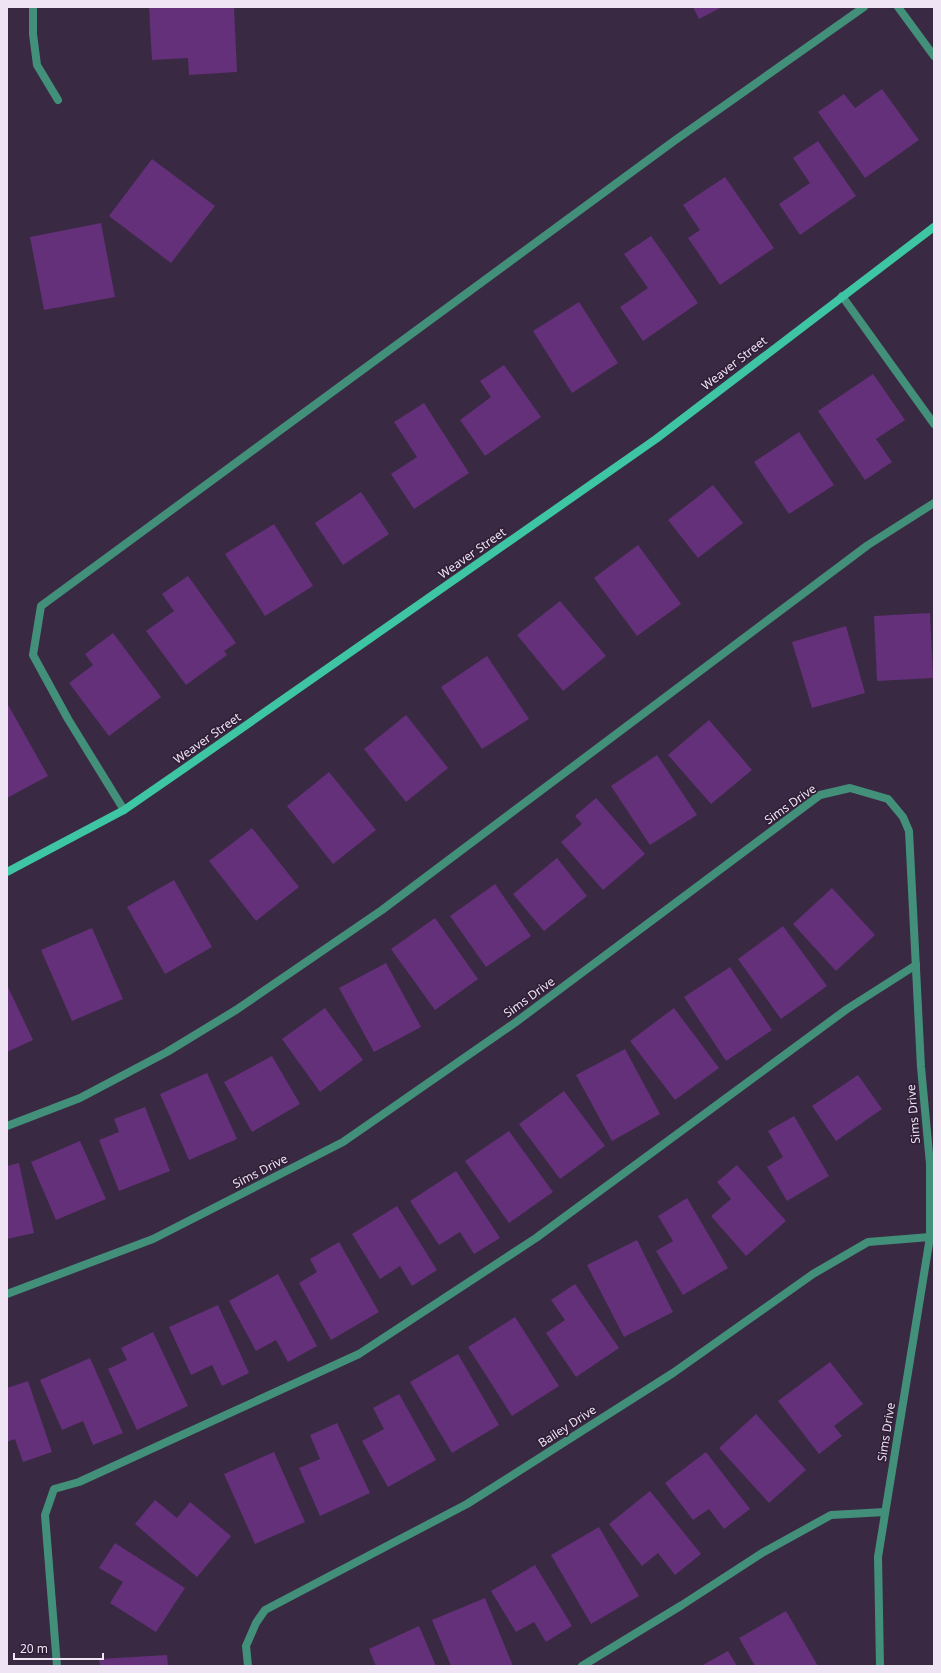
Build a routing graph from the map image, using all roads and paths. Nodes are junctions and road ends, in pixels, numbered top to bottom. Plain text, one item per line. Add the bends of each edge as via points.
1 (33, 7) edge
2 (864, 7) edge
3 (898, 7) edge
4 (934, 56) edge
5 (58, 100) dead end
6 (934, 227) edge
7 (842, 296) junction
8 (934, 424) edge
9 (934, 503) edge
10 (124, 810) junction
11 (7, 872) edge
12 (916, 965) junction
13 (7, 1126) edge
14 (930, 1237) junction
15 (7, 1294) edge
16 (885, 1512) junction
17 (57, 1666) edge
18 (248, 1666) edge
19 (582, 1666) edge
20 (880, 1666) edge

1 - 5 street via 33,34 38,65
2 - 10 street via 674,141 41,606 33,655 68,719
3 - 4 street
6 - 7 street, Weaver Street
7 - 8 street
7 - 10 street, Weaver Street via 656,439
9 - 13 street via 868,545 382,910 236,1010 168,1052 80,1098
10 - 11 street, Weaver Street
12 - 14 street, Sims Drive via 921,1067 930,1164
12 - 15 street, Sims Drive via 909,831 902,817 888,799 850,788 820,795 516,1022 342,1142 153,1239
12 - 17 street via 847,1010 536,1238 359,1354 78,1482 54,1489 45,1514
14 - 16 street, Sims Drive
14 - 18 street, Bailey Drive via 868,1242 813,1274 673,1373 468,1504 265,1610 246,1646
16 - 19 street via 831,1514 762,1553
16 - 20 street, Sims Drive via 878,1557

